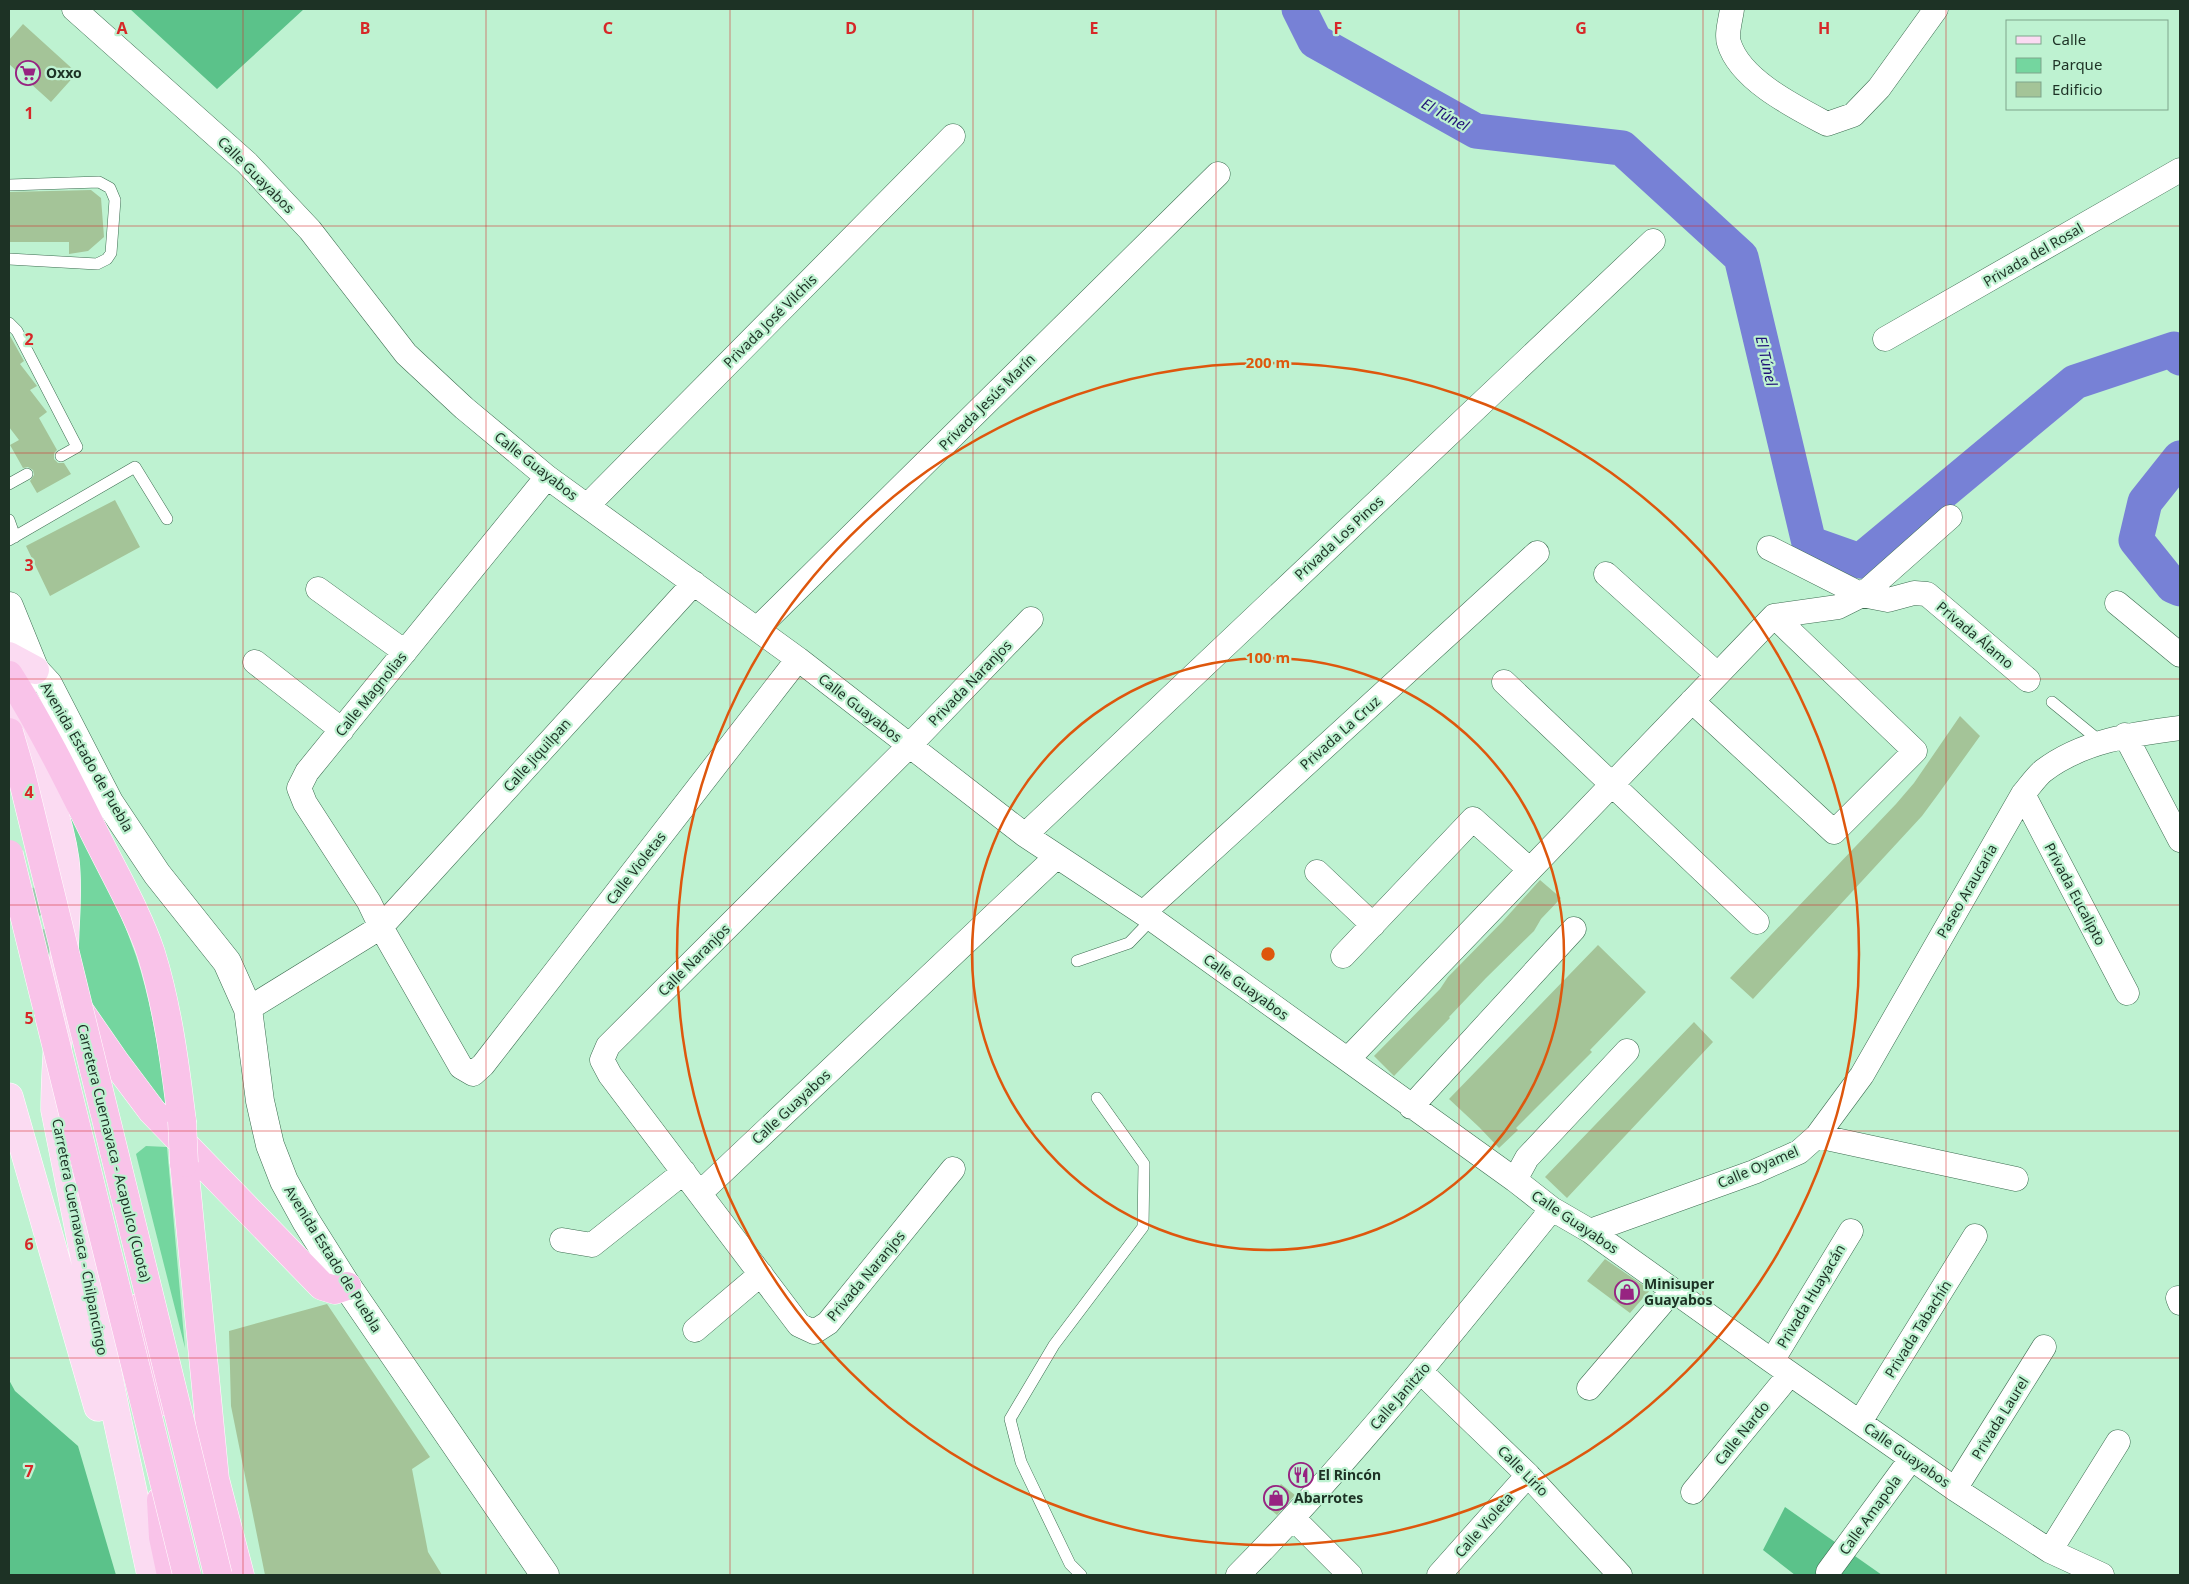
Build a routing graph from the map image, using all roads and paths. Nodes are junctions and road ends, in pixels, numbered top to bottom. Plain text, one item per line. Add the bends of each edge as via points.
1 (74, 9) edge
2 (1732, 9) edge
3 (1936, 9) edge
4 (952, 136) dead end
5 (2180, 170) edge
6 (1218, 174) dead end
7 (9, 185) edge
8 (1653, 241) dead end
9 (9, 259) edge
10 (11, 330) edge
11 (1885, 339) dead end
12 (61, 456) dead end
13 (27, 474) dead end
14 (547, 477) junction
15 (9, 484) edge
16 (587, 506) junction
17 (1950, 517) dead end
18 (9, 520) edge
19 (167, 520) dead end
20 (12, 538) edge
21 (1769, 548) dead end
22 (1537, 553) dead end
23 (1606, 574) dead end
24 (694, 583) junction
25 (318, 589) dead end
26 (1862, 595) junction
27 (2117, 603) dead end
28 (9, 606) edge
29 (1774, 616) junction
30 (1031, 619) dead end
31 (757, 629) junction
32 (405, 652) junction
33 (9, 656) edge
34 (2180, 656) edge
35 (798, 660) junction
36 (255, 662) dead end
37 (22, 672) edge
38 (1717, 674) junction
39 (2028, 680) dead end
40 (1504, 682) dead end
41 (9, 695) edge
42 (1692, 701) junction
43 (2052, 702) dead end
44 (2180, 728) edge
45 (342, 730) junction
46 (9, 732) edge
47 (2125, 735) junction
48 (2102, 743) junction
49 (909, 746) junction
50 (1612, 785) junction
51 (2023, 794) junction
52 (1025, 835) junction
53 (2180, 840) edge
54 (9, 854) edge
55 (1056, 857) junction
56 (1529, 869) junction
57 (1317, 872) dead end
58 (1147, 916) junction
59 (1757, 922) dead end
60 (1373, 925) junction
61 (381, 926) junction
62 (1574, 929) dead end
63 (1344, 956) dead end
64 (1077, 961) dead end
65 (2127, 993) dead end
66 (248, 1009) junction
67 (1627, 1050) dead end
68 (1348, 1060) junction
69 (9, 1096) edge
70 (1097, 1098) dead end
71 (1412, 1106) junction
72 (1817, 1136) junction
73 (954, 1169) dead end
74 (684, 1172) junction
75 (2016, 1179) dead end
76 (1515, 1180) junction
77 (700, 1193) junction
78 (1552, 1210) junction
79 (1590, 1230) junction
80 (1851, 1231) dead end
81 (1975, 1236) dead end
82 (562, 1240) dead end
83 (761, 1274) junction
84 (347, 1286) junction
85 (1672, 1291) junction
86 (695, 1330) dead end
87 (2044, 1347) dead end
88 (1781, 1368) junction
89 (1421, 1372) junction
90 (1590, 1388) dead end
91 (1860, 1422) junction
92 (2118, 1442) dead end
93 (1911, 1459) junction
94 (1528, 1475) junction
95 (1955, 1489) junction
96 (1693, 1492) dead end
97 (1294, 1519) junction
98 (2050, 1551) junction
99 (1828, 1572) dead end
100 (151, 1575) edge
101 (171, 1575) edge
102 (187, 1575) edge
103 (218, 1575) edge
104 (240, 1575) edge
105 (545, 1575) edge
106 (1081, 1575) edge
107 (1238, 1575) edge
108 (1350, 1575) edge
109 (1439, 1575) edge
110 (1620, 1575) edge
111 (2102, 1575) edge

1 - 14 street, Calle Guayabos via 247,163 310,230 406,354 464,408
2 - 3 street via 1728,42 1740,64 1778,98 1827,124 1853,115 1879,88
4 - 16 street, Privada José Vilchis
5 - 11 street, Privada del Rosal
6 - 31 street, Privada Jesús Marín
7 - 9 lane via 99,182 110,188 114,200 111,252 107,259 97,264
8 - 52 street, Privada Los Pinos
10 - 12 lane via 77,447
13 - 15 lane
14 - 16 street, Calle Guayabos
14 - 32 street, Calle Magnolias
16 - 24 street, Calle Guayabos
17 - 26 street
18 - 20 lane
19 - 20 lane via 135,467
21 - 26 street, Privada Álamo
22 - 58 street, Privada La Cruz
23 - 38 street
24 - 31 street, Calle Guayabos
24 - 61 street, Calle Jiquilpan
25 - 32 street
26 - 29 street via 1838,607
26 - 39 street, Privada Álamo via 1888,600 1914,592 1927,594
27 - 34 street
28 - 37 street, Avenida Estado de Puebla
29 - 38 street
29 - 42 street via 1915,751 1834,832
30 - 49 street, Privada Naranjos
31 - 35 street, Calle Guayabos
32 - 45 street, Calle Magnolias
33 - 37 main road
35 - 49 street, Calle Guayabos
35 - 61 street, Calle Violetas via 473,1074 461,1067
36 - 45 street
37 - 66 street, Avenida Estado de Puebla via 48,684 109,802 157,874 226,962
37 - 104 highway, bridge via 52,748 122,886 150,951 163,998 182,1121 215,1479
38 - 42 street
40 - 50 street
41 - 100 main road, Carretera Cuernavaca - Chilpancingo via 46,791 65,860 66,916 55,1110
42 - 50 street
43 - 48 lane
44 - 47 street, Paseo Araucaria
45 - 61 street, Calle Magnolias via 307,772 299,788 305,803 370,902
46 - 103 highway, Carretera Cuernavaca - Acapulco (Cuota), bridge
47 - 48 street, Paseo Araucaria
47 - 53 street
48 - 51 street, Paseo Araucaria via 2075,752 2043,772
49 - 52 street, Calle Guayabos
49 - 74 street, Calle Naranjos via 608,1046 602,1060 610,1075
50 - 56 street
50 - 59 street
51 - 65 street, Privada Eucalipto
51 - 72 street, Paseo Araucaria via 1862,1075
52 - 55 street, Calle Guayabos
54 - 102 highway, bridge
55 - 58 street, Calle Guayabos
55 - 77 street, Calle Guayabos
56 - 60 street via 1472,819
56 - 68 street
57 - 60 street
58 - 64 lane via 1129,943
58 - 68 street, Calle Guayabos
60 - 63 street
61 - 66 street, Calle Jiquilpan
62 - 71 street
66 - 84 street, Avenida Estado de Puebla via 260,1101 270,1145 284,1182
67 - 76 street via 1527,1158
68 - 71 street, Calle Guayabos
69 - 100 main road, Carretera Cuernavaca - Chilpancingo via 95,1395
70 - 106 lane via 1144,1164 1143,1227 1054,1345 1010,1419 1021,1462 1070,1564
71 - 76 street, Calle Guayabos
72 - 75 street
72 - 79 street, Calle Oyamel via 1799,1152 1754,1172
73 - 83 street, Privada Naranjos via 828,1323 814,1332 799,1325
74 - 77 street, Calle Naranjos
74 - 82 street via 592,1245
76 - 78 street, Calle Guayabos
77 - 83 street, Privada Naranjos
78 - 79 street, Calle Guayabos
78 - 89 street, Calle Janitzio
79 - 85 street, Calle Guayabos
80 - 88 street, Privada Huayacán
81 - 91 street, Privada Tabachín
83 - 86 street
84 - 101 highway via 335,1290 322,1286 152,1111 72,996 111,1141 141,1301 154,1394 163,1537
84 - 105 street, Avenida Estado de Puebla
85 - 88 street, Calle Guayabos
85 - 90 street
87 - 95 street, Privada Laurel
88 - 91 street, Calle Guayabos
88 - 96 street, Calle Nardo
89 - 94 street, Calle Lirio
89 - 97 street, Calle Janitzio
91 - 93 street, Calle Guayabos
92 - 98 street
93 - 95 street, Calle Guayabos
93 - 99 street, Calle Amapola
94 - 109 street, Calle Violeta
94 - 110 street, Calle Lirio
95 - 98 street, Calle Guayabos
97 - 107 street, Calle Janitzio
97 - 108 street
98 - 111 street, Calle Guayabos

